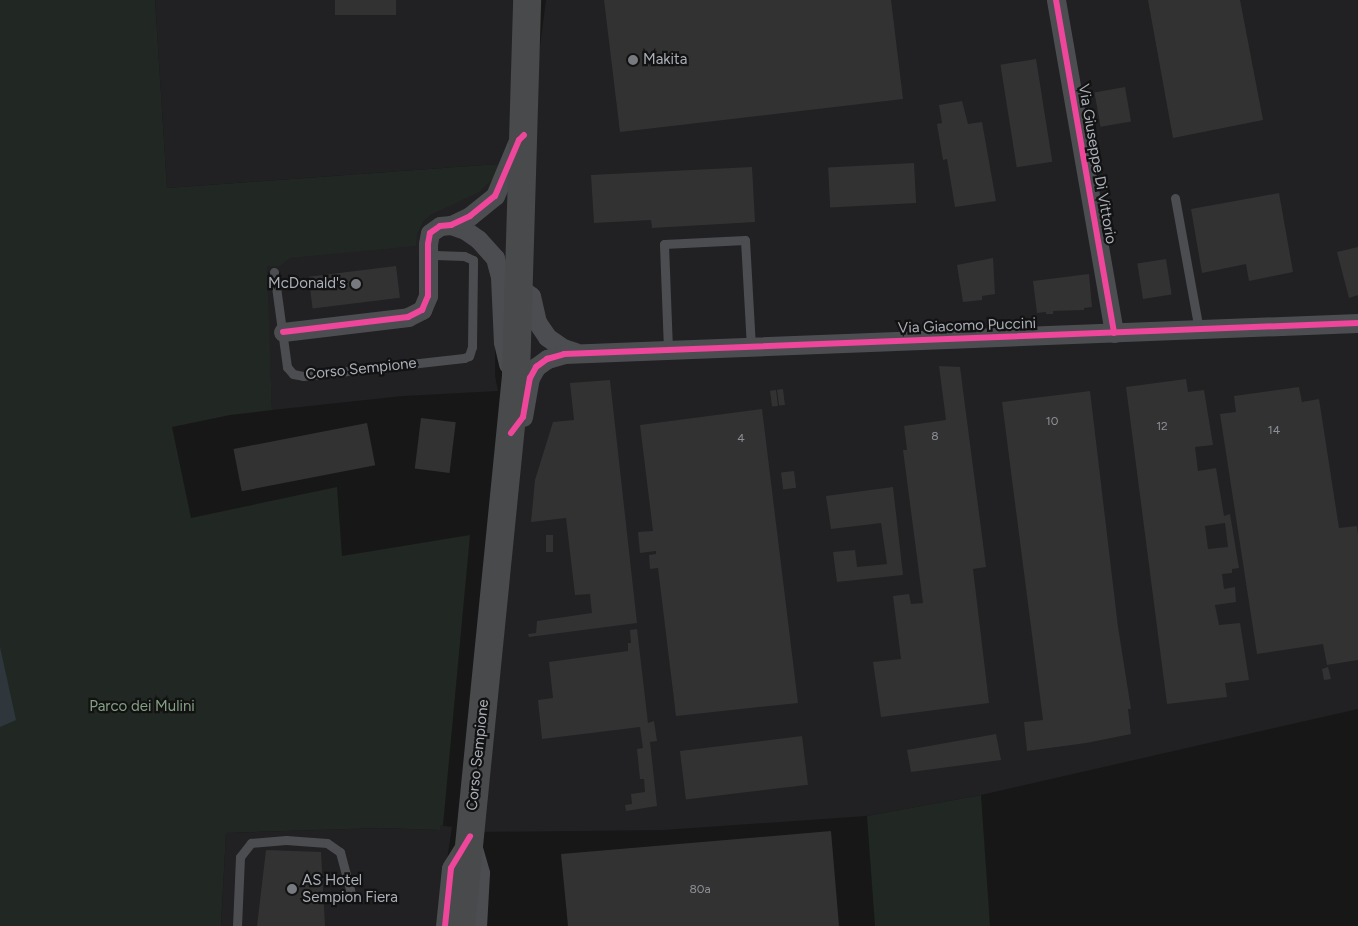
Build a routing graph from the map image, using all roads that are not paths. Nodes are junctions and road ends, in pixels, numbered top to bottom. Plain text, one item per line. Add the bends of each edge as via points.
1 (527, 0) edge
2 (1056, 0) edge
3 (524, 135) junction
4 (1174, 198) dead end
5 (451, 225) junction
6 (428, 255) junction
7 (274, 272) dead end
8 (519, 287) junction
9 (1358, 323) edge
10 (1199, 330) junction
11 (283, 332) junction
12 (1114, 333) junction
13 (751, 346) junction
14 (668, 349) junction
15 (577, 353) junction
16 (516, 376) junction
17 (511, 433) junction
18 (470, 836) junction
19 (352, 892) dead end
20 (237, 926) edge
21 (445, 926) edge
22 (461, 926) edge
23 (477, 926) edge

1 - 3 main road, Corso Sempione
2 - 12 street, Via Giuseppe Di Vittorio
3 - 5 street, Corso Sempione via 496,196 470,216
3 - 8 main road, Corso Sempione
4 - 10 lane
5 - 6 street, Corso Sempione via 440,226 430,233
5 - 16 street via 478,239 495,258 500,277 505,354
6 - 11 street, Corso Sempione via 428,296 416,315
6 - 11 lane, Corso Sempione via 464,256 473,260 472,347 469,356 298,376 287,366
7 - 11 lane
8 - 15 street via 530,296 537,322 547,337 562,348
8 - 16 main road, Corso Sempione
9 - 10 street, Via Giacomo Puccini
10 - 12 street, Via Giacomo Puccini
12 - 13 street, Via Giacomo Puccini
13 - 14 street, Via Giacomo Puccini
13 - 14 lane via 746,240 664,244
14 - 15 street, Via Giacomo Puccini
15 - 17 street, Via Giacomo Puccini via 547,358 536,367 530,378 524,417
16 - 17 main road, Corso Sempione
17 - 18 main road, Corso Sempione
18 - 21 street, Corso Sempione via 451,868
18 - 22 main road, Corso Sempione
18 - 23 street via 480,873
19 - 20 lane via 340,852 327,843 286,840 251,843 240,857

